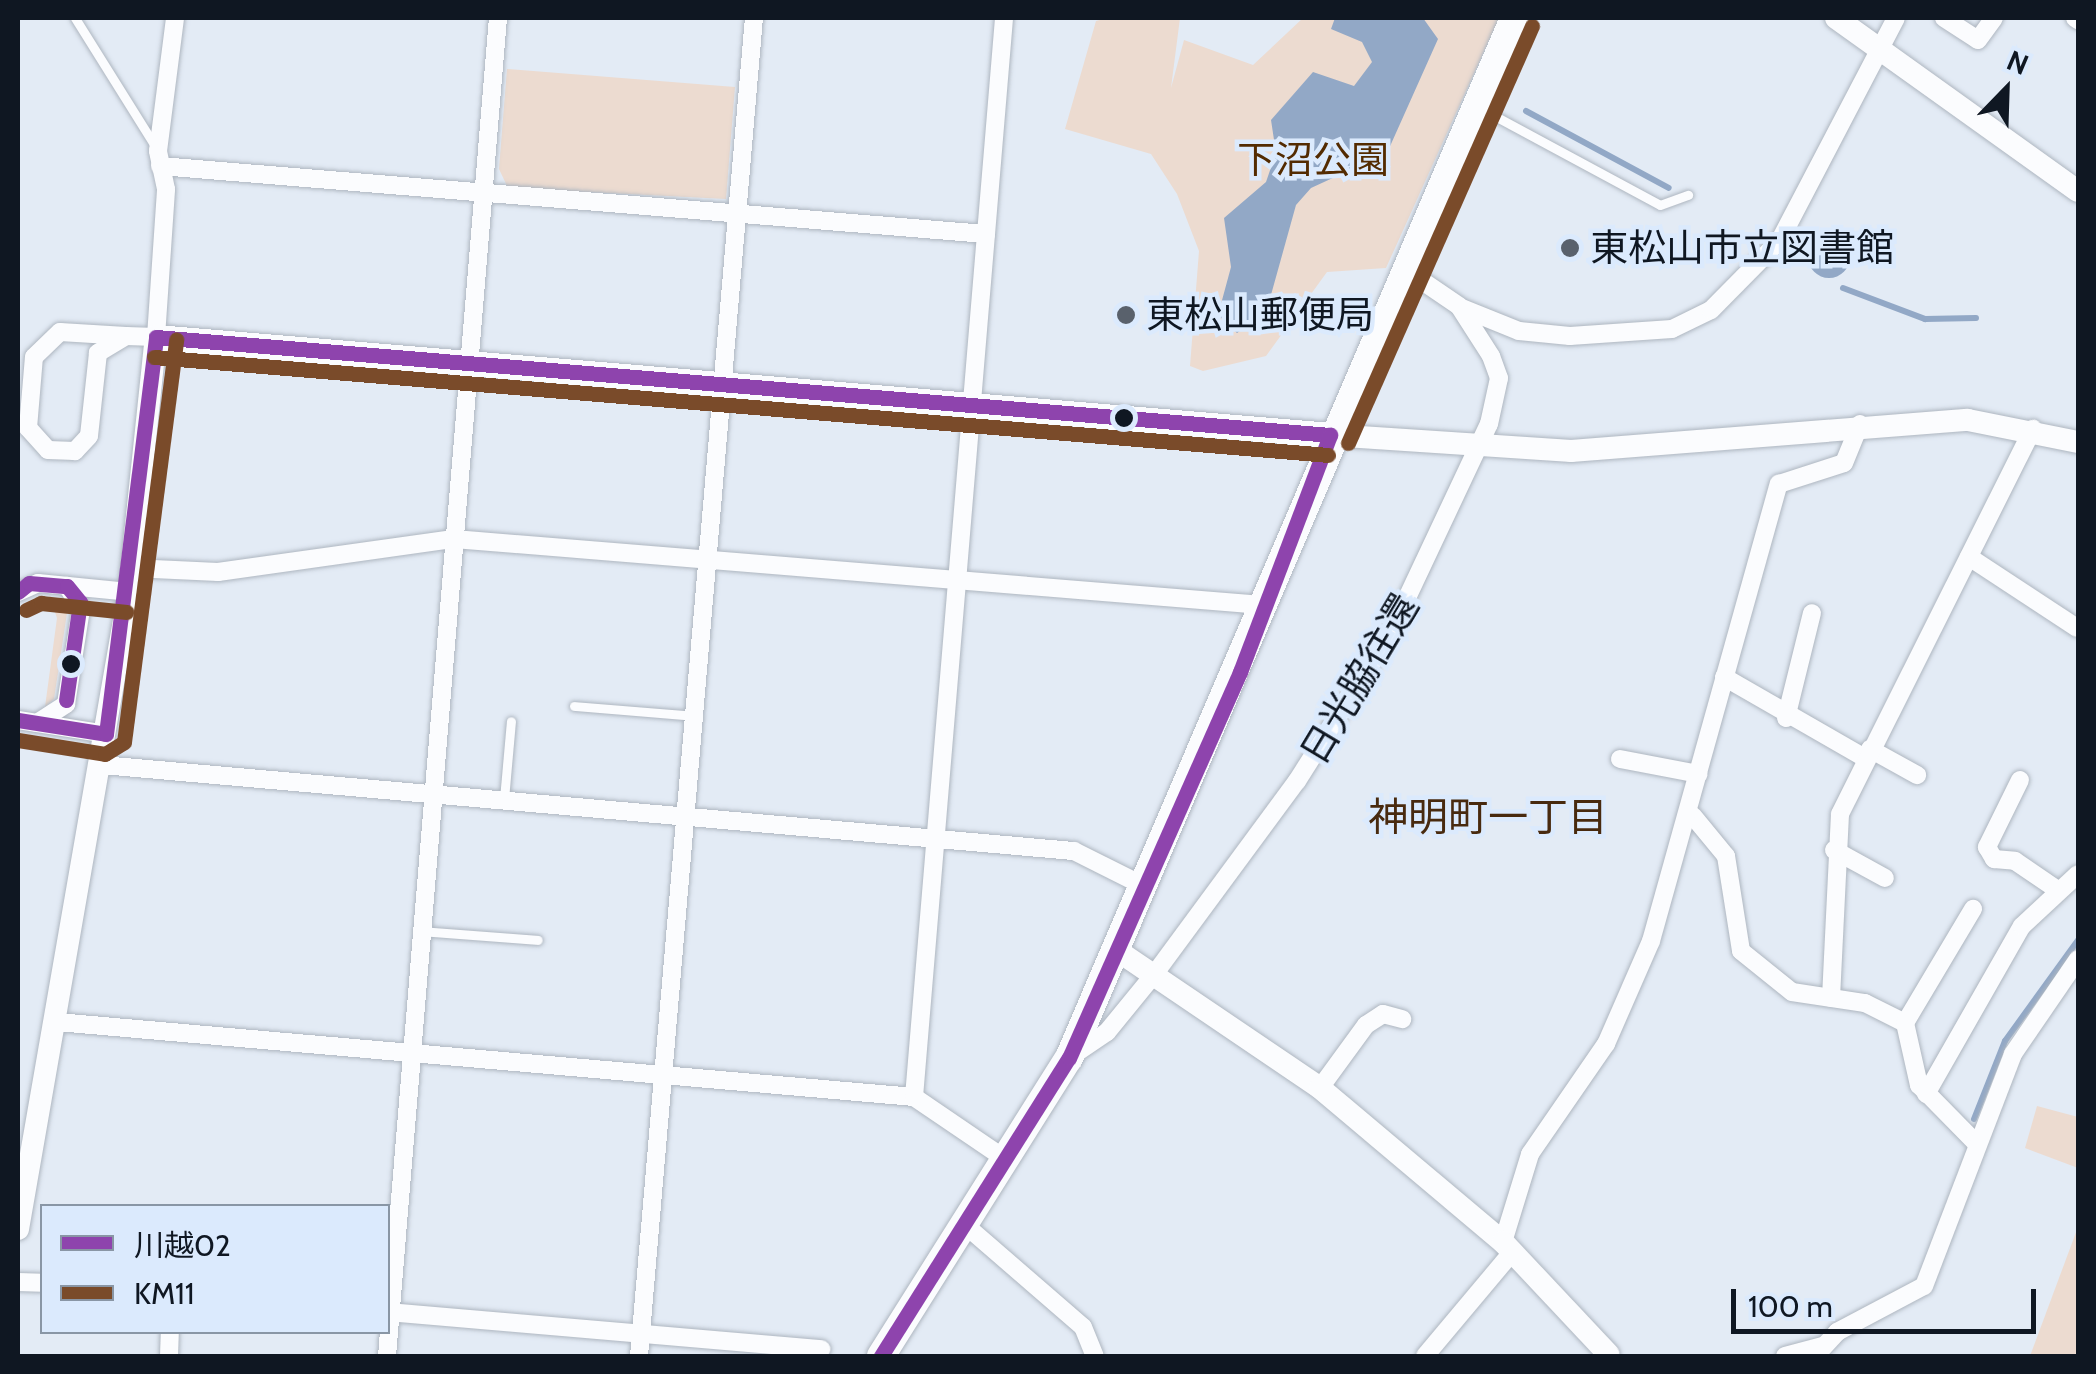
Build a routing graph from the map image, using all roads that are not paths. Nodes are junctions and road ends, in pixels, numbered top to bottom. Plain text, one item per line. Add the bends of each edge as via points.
1 (75, 18) edge
2 (175, 18) edge
3 (498, 18) edge
4 (754, 18) edge
5 (1004, 18) edge
6 (1514, 18) edge
7 (1836, 18) edge
8 (1896, 18) edge
9 (1944, 18) edge
10 (1994, 18) edge
11 (1884, 47) junction
12 (1480, 108) junction
13 (159, 159) junction
14 (484, 190) junction
15 (2078, 191) edge
16 (1688, 195) dead end
17 (733, 210) junction
18 (986, 234) junction
19 (1406, 270) junction
20 (1459, 306) junction
21 (68, 332) junction
22 (126, 336) junction
23 (156, 337) junction
24 (98, 353) junction
25 (471, 361) junction
26 (722, 383) junction
27 (972, 403) junction
28 (1860, 424) junction
29 (2033, 428) junction
30 (1330, 435) junction
31 (2078, 442) edge
32 (1478, 447) junction
33 (454, 539) junction
34 (1970, 556) junction
35 (707, 564) junction
36 (132, 568) junction
37 (958, 580) junction
38 (66, 586) junction
39 (18, 592) edge
40 (129, 592) junction
41 (1262, 605) junction
42 (1812, 613) dead end
43 (2077, 628) edge
44 (1724, 677) junction
45 (574, 706) dead end
46 (695, 716) junction
47 (1786, 718) junction
48 (18, 720) edge
49 (511, 721) dead end
50 (38, 724) junction
51 (106, 734) junction
52 (1867, 754) junction
53 (1620, 759) dead end
54 (102, 765) junction
55 (1699, 774) junction
56 (1917, 776) dead end
57 (2020, 780) dead end
58 (433, 797) junction
59 (504, 802) junction
60 (683, 816) junction
61 (1693, 816) junction
62 (934, 839) junction
63 (1834, 850) junction
64 (2078, 874) edge
65 (1884, 878) dead end
66 (1146, 887) junction
67 (2056, 889) junction
68 (1972, 909) dead end
69 (420, 931) junction
70 (538, 940) dead end
71 (1118, 950) junction
72 (2078, 960) edge
73 (1156, 972) junction
74 (1831, 998) junction
75 (1402, 1020) dead end
76 (57, 1022) junction
77 (1905, 1024) junction
78 (412, 1055) junction
79 (1069, 1058) junction
80 (660, 1076) junction
81 (1320, 1088) junction
82 (1926, 1094) junction
83 (914, 1098) junction
84 (1978, 1144) junction
85 (1008, 1161) junction
86 (964, 1224) junction
87 (18, 1229) edge
88 (1508, 1247) junction
89 (390, 1301) edge
90 (390, 1312) edge
91 (641, 1331) junction
92 (820, 1349) dead end
93 (1825, 1353) edge
94 (639, 1356) edge
95 (881, 1356) edge
96 (1095, 1356) edge
97 (1425, 1356) edge
98 (1610, 1356) edge
99 (1785, 1356) edge

1 - 13 lane
2 - 13 street
3 - 14 street
4 - 17 street
5 - 18 street
6 - 12 main road
7 - 11 street
8 - 11 street
9 - 10 street via 1978,40
11 - 15 street
11 - 20 street via 1780,240 1712,310 1672,329 1570,336 1519,332
12 - 16 lane via 1660,205
12 - 19 main road
13 - 14 street
13 - 23 street
14 - 17 street
14 - 25 street
17 - 18 street
17 - 26 street
18 - 27 street
19 - 20 street, 日光脇往還
19 - 30 main road
20 - 32 street, 日光脇往還 via 1499,378
21 - 22 street
21 - 24 street
21 - 24 street via 49,336 34,357 28,428 48,450 75,450 90,436
22 - 23 street
22 - 24 street
23 - 25 main road
23 - 36 street
25 - 26 main road
25 - 33 street
26 - 27 main road
26 - 35 street
27 - 30 main road
27 - 37 street
28 - 29 street
28 - 32 street via 1572,450
28 - 44 street via 1844,462 1779,484
29 - 31 street
29 - 34 street
30 - 32 street
30 - 41 main road
32 - 73 street, 日光脇往還 via 1369,670
33 - 35 street
33 - 36 street via 218,572
33 - 58 street
34 - 43 street
34 - 52 street
35 - 37 street
35 - 46 street
36 - 40 street
37 - 41 street
37 - 62 street
38 - 39 street via 29,583
38 - 40 street
38 - 50 street via 81,609 66,704
40 - 51 street
41 - 66 main road
42 - 47 street
44 - 47 street
44 - 55 street
45 - 46 lane
46 - 60 street
47 - 52 street
48 - 50 street
49 - 59 lane
50 - 51 street
51 - 54 street
52 - 56 street
52 - 63 street
53 - 55 street
54 - 58 street
54 - 76 street
55 - 61 street
57 - 67 street via 1988,847 1994,859 2016,861
58 - 59 street
58 - 69 street
59 - 60 street
60 - 62 street
60 - 80 street
61 - 74 street via 1726,856 1741,951 1768,980
61 - 88 street via 1606,1044 1530,1154
62 - 66 street via 1074,852
62 - 83 street
63 - 65 street
63 - 74 street
64 - 67 street
66 - 71 main road
67 - 82 street via 2022,926
68 - 77 street
69 - 70 lane
69 - 78 street
71 - 73 street
71 - 79 main road
72 - 84 street via 2013,1054
73 - 79 street, 日光脇往還 via 1107,1032
73 - 81 street
74 - 77 street via 1866,1002
75 - 81 street via 1383,1014 1366,1024
76 - 78 street
76 - 87 street
77 - 82 street
78 - 80 street
78 - 89 street
79 - 85 main road
80 - 83 street
80 - 91 street
81 - 88 street
82 - 84 street
83 - 85 street
84 - 93 street via 1924,1286
85 - 86 main road
86 - 95 main road
86 - 96 street via 1083,1328
88 - 97 street
88 - 98 street
90 - 91 street
91 - 92 street
91 - 94 street
93 - 99 street

